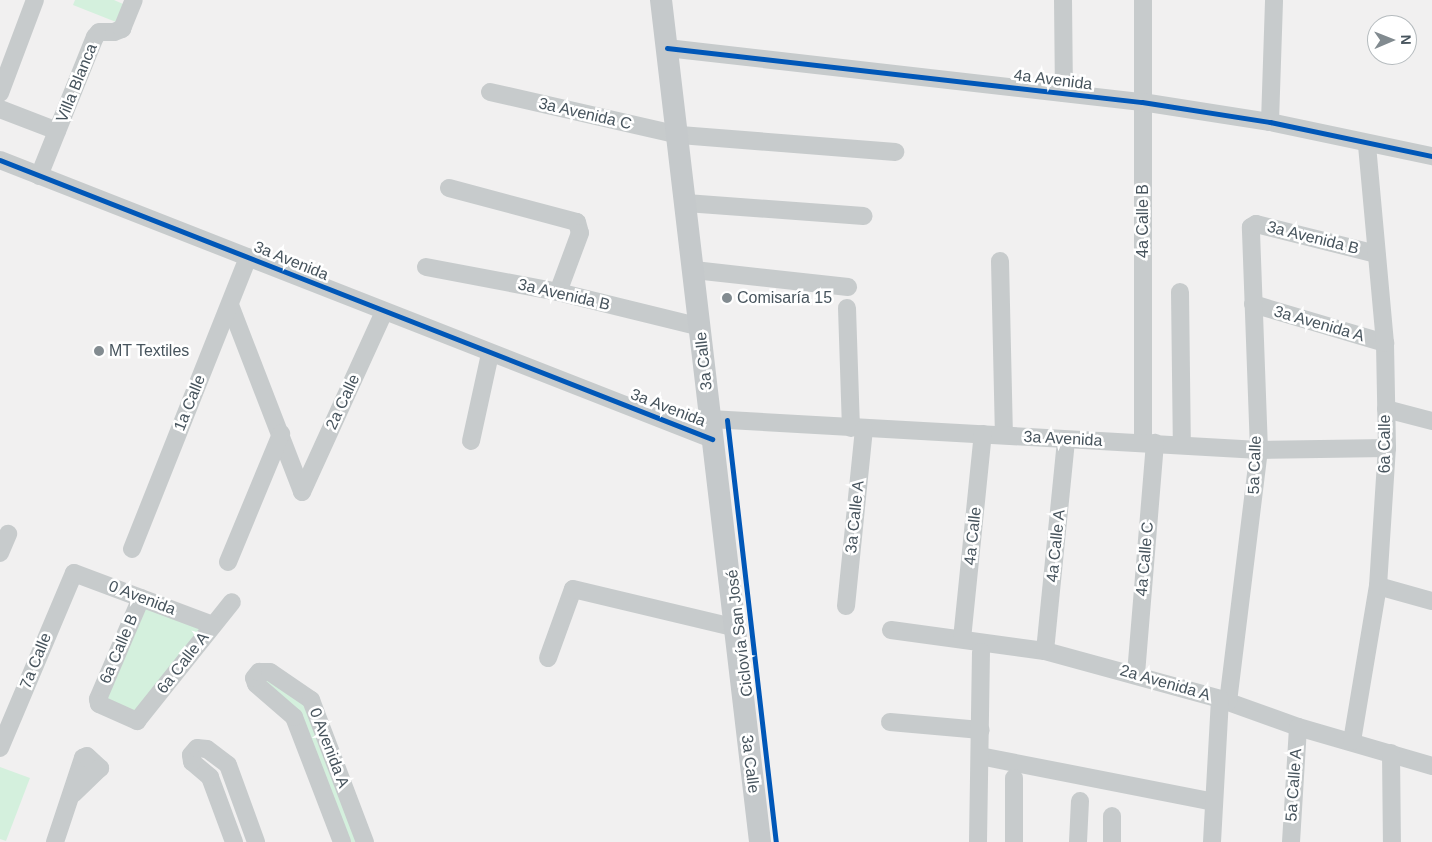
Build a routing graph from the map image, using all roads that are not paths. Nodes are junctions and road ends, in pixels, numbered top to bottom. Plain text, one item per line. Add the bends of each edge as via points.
1 (35, 0) edge
2 (134, 0) edge
3 (661, 0) edge
4 (1063, 0) edge
5 (1143, 0) edge
6 (1274, 0) edge
7 (668, 48) junction
8 (490, 92) dead end
9 (0, 93) edge
10 (1064, 93) junction
11 (1142, 102) junction
12 (0, 109) edge
13 (1270, 122) junction
14 (57, 131) junction
15 (680, 135) junction
16 (1367, 144) junction
17 (896, 152) dead end
18 (1432, 156) edge
19 (0, 160) edge
20 (39, 176) junction
21 (449, 188) dead end
22 (686, 203) junction
23 (864, 216) dead end
24 (1251, 227) joint
25 (1376, 254) junction
26 (248, 257) junction
27 (1000, 261) dead end
28 (426, 267) dead end
29 (694, 270) junction
30 (848, 286) dead end
31 (558, 292) junction
32 (1180, 292) dead end
33 (1253, 304) junction
34 (230, 305) junction
35 (847, 308) dead end
36 (384, 312) junction
37 (700, 327) junction
38 (1385, 343) junction
39 (490, 354) junction
40 (1386, 409) junction
41 (1432, 421) edge
42 (858, 428) junction
43 (711, 429) junction
44 (281, 434) junction
45 (983, 434) junction
46 (1004, 436) junction
47 (1066, 440) junction
48 (471, 441) dead end
49 (1149, 442) junction
50 (1182, 445) junction
51 (1387, 448) junction
52 (1259, 450) junction
53 (8, 534) dead end
54 (132, 549) dead end
55 (0, 553) edge
56 (228, 562) dead end
57 (71, 575) joint
58 (1378, 586) junction
59 (141, 598) junction
60 (232, 602) dead end
61 (1432, 602) edge
62 (846, 606) dead end
63 (213, 625) junction
64 (733, 627) junction
65 (892, 630) dead end
66 (962, 638) junction
67 (1045, 651) junction
68 (981, 652) dead end
69 (548, 658) dead end
70 (1136, 674) junction
71 (1224, 700) junction
72 (133, 720) joint
73 (890, 722) dead end
74 (1298, 727) junction
75 (981, 730) junction
76 (1352, 741) junction
77 (0, 748) edge
78 (1391, 753) junction
79 (980, 756) junction
80 (1432, 766) edge
81 (1014, 778) dead end
82 (72, 794) dead end
83 (1080, 801) dead end
84 (1214, 802) junction
85 (1112, 816) dead end
86 (54, 842) edge
87 (234, 842) edge
88 (256, 842) edge
89 (342, 842) edge
90 (365, 842) edge
91 (760, 842) edge
92 (978, 842) edge
93 (1014, 842) edge
94 (1078, 842) edge
95 (1112, 842) edge
96 (1212, 842) edge
97 (1291, 842) edge
98 (1392, 842) edge

1 - 9 street
2 - 14 street, Villa Blanca via 122,29 99,32 95,37
3 - 7 main road, 3a Calle
4 - 10 street
5 - 11 street, 4a Calle B
6 - 13 street
7 - 10 street, 4a Avenida
7 - 15 main road, 3a Calle
8 - 15 street, 3a Avenida C
10 - 11 street, 4a Avenida
11 - 13 street, 4a Avenida
11 - 49 street, 4a Calle B
12 - 14 street, Villa Blanca
13 - 16 street, 4a Avenida
14 - 20 street, Villa Blanca
15 - 17 street, 3a Avenida C
15 - 22 main road, 3a Calle
16 - 18 street, 4a Avenida
16 - 25 street, 6a Calle
19 - 20 street, 3a Avenida
20 - 26 street, 3a Avenida
21 - 31 street via 577,222 580,233
22 - 23 street
22 - 29 main road, 3a Calle
24 - 25 street, 3a Avenida B via 1256,224
24 - 33 street, 5a Calle
25 - 38 street, 6a Calle
26 - 34 street, 1a Calle
26 - 36 street, 3a Avenida
27 - 46 street
28 - 31 street, 3a Avenida B
29 - 30 street
29 - 37 main road, 3a Calle
31 - 37 street, 3a Avenida B
32 - 50 street
33 - 38 street, 3a Avenida A
33 - 52 street, 5a Calle
34 - 44 street
34 - 54 street, 1a Calle
35 - 42 street, 3a Calle A
36 - 39 street, 3a Avenida
36 - 44 street, 2a Calle via 302,492
37 - 43 main road, 3a Calle
38 - 40 street, 6a Calle
39 - 43 street, 3a Avenida
39 - 48 street
40 - 41 street
40 - 51 street, 6a Calle
42 - 43 street, 3a Avenida
42 - 45 street, 3a Avenida
42 - 62 street, 3a Calle A
43 - 64 main road, 3a Calle
44 - 56 street
45 - 46 street, 3a Avenida
45 - 66 street, 4a Calle
46 - 47 street, 3a Avenida
47 - 49 street, 3a Avenida
47 - 67 street, 4a Calle A
49 - 50 street, 3a Avenida
49 - 70 street, 4a Calle C
50 - 52 street, 3a Avenida
51 - 52 street, 3a Avenida
51 - 58 street, 6a Calle
52 - 71 street, 5a Calle
53 - 55 street
57 - 59 street, 0 Avenida via 78,574
57 - 77 street, 7a Calle
58 - 61 street
58 - 76 street, 6a Calle
59 - 63 street, 0 Avenida
59 - 72 street, 6a Calle B via 98,700 99,704
60 - 63 street, 6a Calle A
63 - 72 street, 6a Calle A via 141,718
64 - 69 street via 574,588
64 - 91 main road, 3a Calle
65 - 66 street, 2a Avenida A
66 - 67 street, 2a Avenida A
67 - 70 street, 2a Avenida A
68 - 75 street
70 - 71 street, 2a Avenida A
71 - 74 street, 2a Avenida A
71 - 84 street, 5a Calle
73 - 75 street
74 - 76 street, 2a Avenida A
74 - 97 street, 5a Calle A
75 - 79 street
76 - 78 street, 2a Avenida A
78 - 80 street, 2a Avenida A
78 - 98 street
79 - 84 street
79 - 92 street
81 - 93 street
82 - 86 street
83 - 94 street
84 - 96 street, 5a Calle
85 - 95 street
87 - 88 street via 210,777 192,762 191,756 197,748 207,750 228,765
89 - 90 street, 0 Avenida A via 294,717 256,684 254,678 259,672 270,672 312,700

